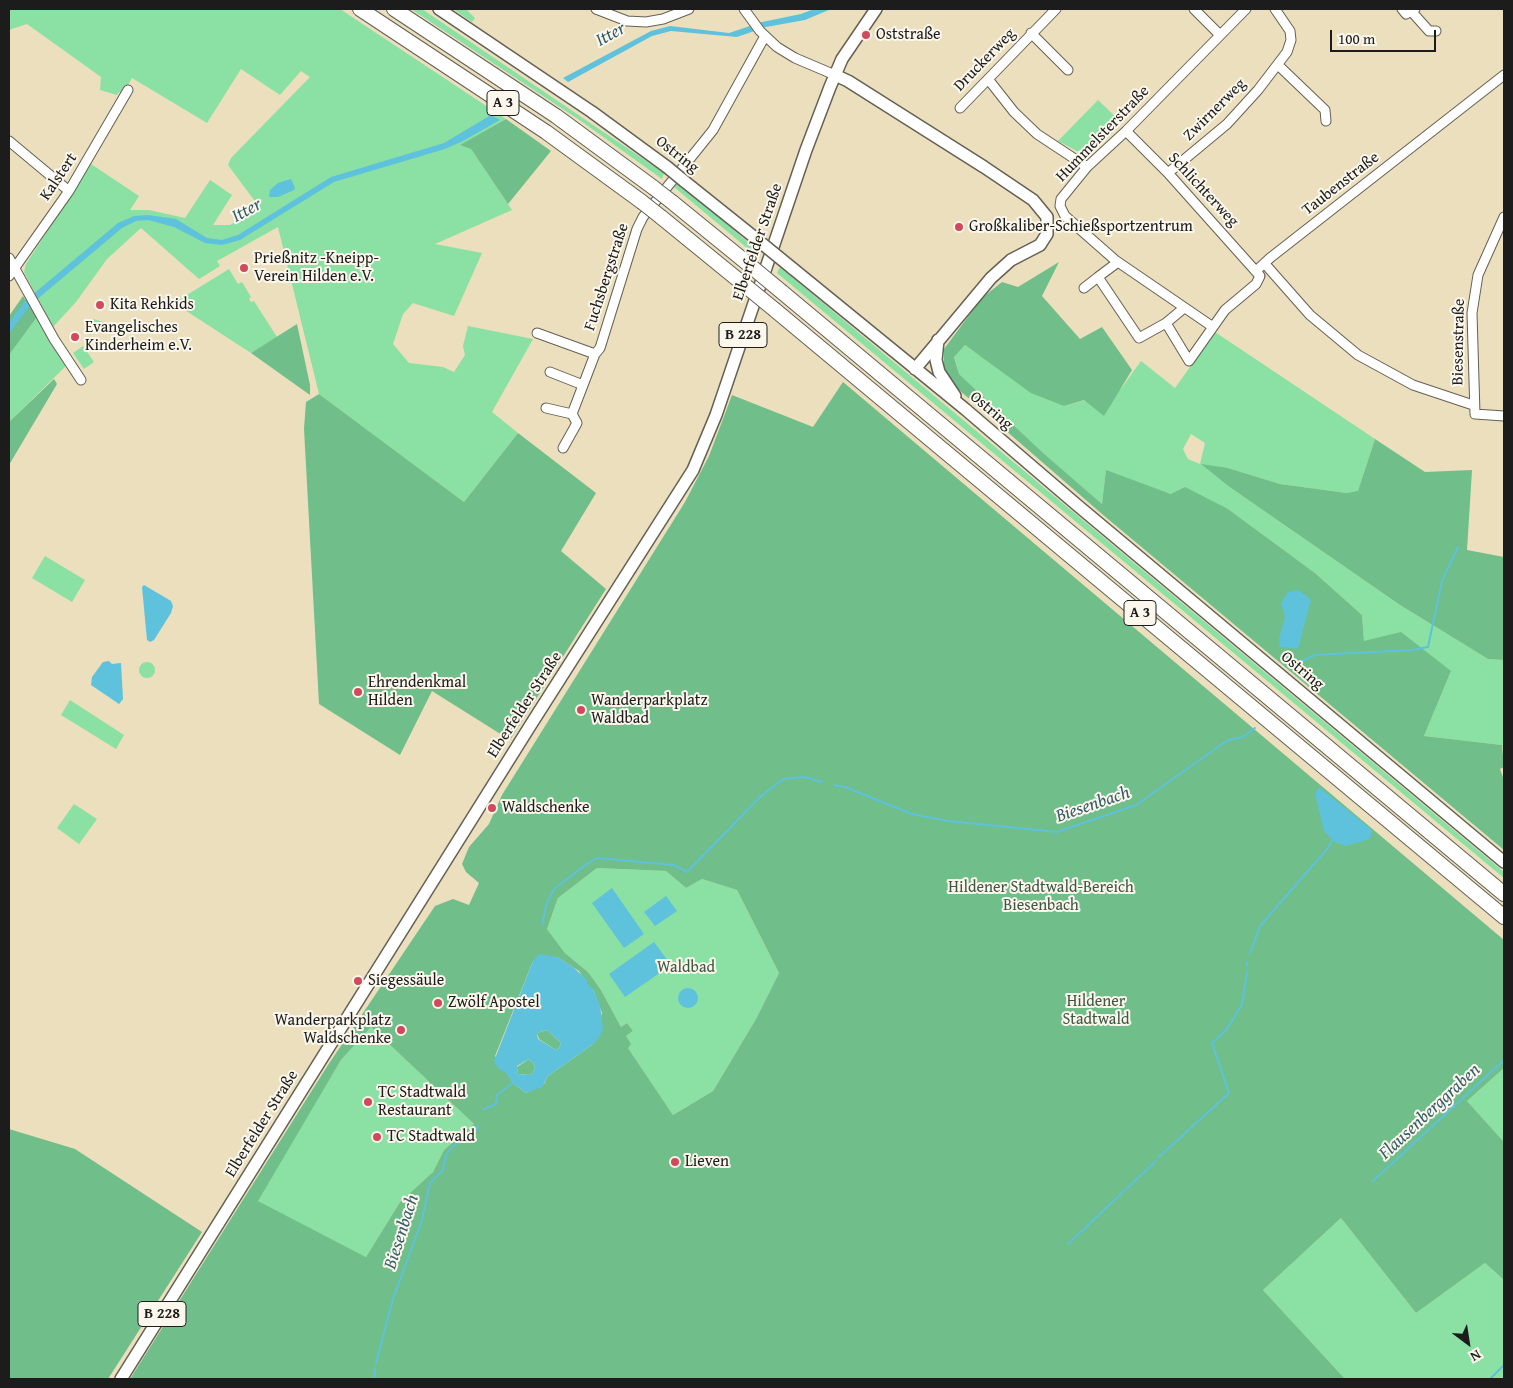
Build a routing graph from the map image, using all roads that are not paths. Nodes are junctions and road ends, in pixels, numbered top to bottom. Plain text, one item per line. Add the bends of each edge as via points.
1 (360, 9) edge
2 (394, 9) edge
3 (439, 9) edge
4 (596, 9) edge
5 (688, 9) edge
6 (745, 9) edge
7 (876, 9) edge
8 (1056, 9) edge
9 (1194, 9) edge
10 (1246, 9) edge
11 (1275, 9) edge
12 (1402, 9) edge
13 (1413, 10) edge
14 (1436, 31) dead end
15 (1031, 33) junction
16 (763, 34) junction
17 (1220, 35) junction
18 (1278, 65) junction
19 (1068, 70) dead end
20 (835, 75) junction
21 (1504, 75) edge
22 (988, 79) junction
23 (128, 90) dead end
24 (960, 108) dead end
25 (1326, 121) dead end
26 (1126, 131) junction
27 (9, 141) edge
28 (1087, 167) junction
29 (1168, 173) junction
30 (69, 191) junction
31 (1504, 217) edge
32 (9, 258) edge
33 (1118, 262) junction
34 (1265, 264) junction
35 (1257, 270) junction
36 (11, 272) edge
37 (1098, 277) junction
38 (1084, 288) dead end
39 (1184, 308) junction
40 (1166, 323) junction
41 (1213, 327) junction
42 (537, 333) dead end
43 (938, 340) junction
44 (595, 354) junction
45 (915, 369) junction
46 (550, 372) dead end
47 (81, 380) dead end
48 (583, 385) junction
49 (546, 408) dead end
50 (965, 409) junction
51 (1474, 409) junction
52 (572, 414) junction
53 (1504, 416) edge
54 (563, 448) dead end
55 (1504, 862) edge
56 (1504, 894) edge
57 (1504, 917) edge
58 (121, 1379) edge

1 - 57 highway, A 3, bridge via 546,132 661,216
2 - 56 highway, A 3, bridge via 556,116 672,202
3 - 45 main road, Ostring, bridge via 667,167
4 - 5 street via 627,21 646,22
6 - 16 street
7 - 20 main road, Elberfelder Straße / B 228
8 - 15 street, Druckerweg
9 - 17 street
10 - 17 street, Hummelsterstraße
11 - 18 street, Zwirnerweg via 1290,31 1291,40
12 - 13 street via 1406,14
13 - 14 street via 1429,31
15 - 19 street, Druckerweg
15 - 22 street, Druckerweg
16 - 20 street via 785,52
16 - 44 street, Fuchsbergstraße via 713,130 643,217 600,348
17 - 26 street, Hummelsterstraße
18 - 25 street via 1325,110
18 - 29 street, Zwirnerweg via 1227,124
20 - 43 main road via 992,172 1042,208 1047,217 1047,234 1040,245 1011,260 991,278
20 - 58 main road, Elberfelder Straße / B 228 via 806,150 716,415 693,470
21 - 34 street, Taubenstraße
22 - 24 street, Druckerweg
22 - 28 street via 1014,112 1037,134
23 - 30 street, Kalstert
26 - 28 street, Hummelsterstraße
26 - 29 street, Schlichterweg
27 - 30 street
28 - 33 street, Hummelsterstraße via 1061,200 1061,212
29 - 35 street, Schlichterweg
30 - 36 street, Kalstert
31 - 51 street, Biesenstraße via 1478,275 1474,294
32 - 36 street
33 - 37 street
33 - 39 street, Hummelsterstraße
34 - 35 street, Taubenstraße
34 - 51 street via 1310,315 1358,355 1413,385
35 - 41 street, Taubenstraße via 1260,280 1234,301
36 - 47 street via 27,292
37 - 38 street
37 - 40 street via 1139,338
39 - 40 street
39 - 41 street, Hummelsterstraße
40 - 41 street via 1189,362
42 - 44 street, Fuchsbergstraße
43 - 45 main road
43 - 50 main road via 936,360 939,372
44 - 48 street, Fuchsbergstraße
45 - 50 main road, Ostring
46 - 48 street
48 - 52 street, Fuchsbergstraße
49 - 52 street
50 - 55 main road, Ostring
51 - 53 street
52 - 54 street, Fuchsbergstraße via 577,423

